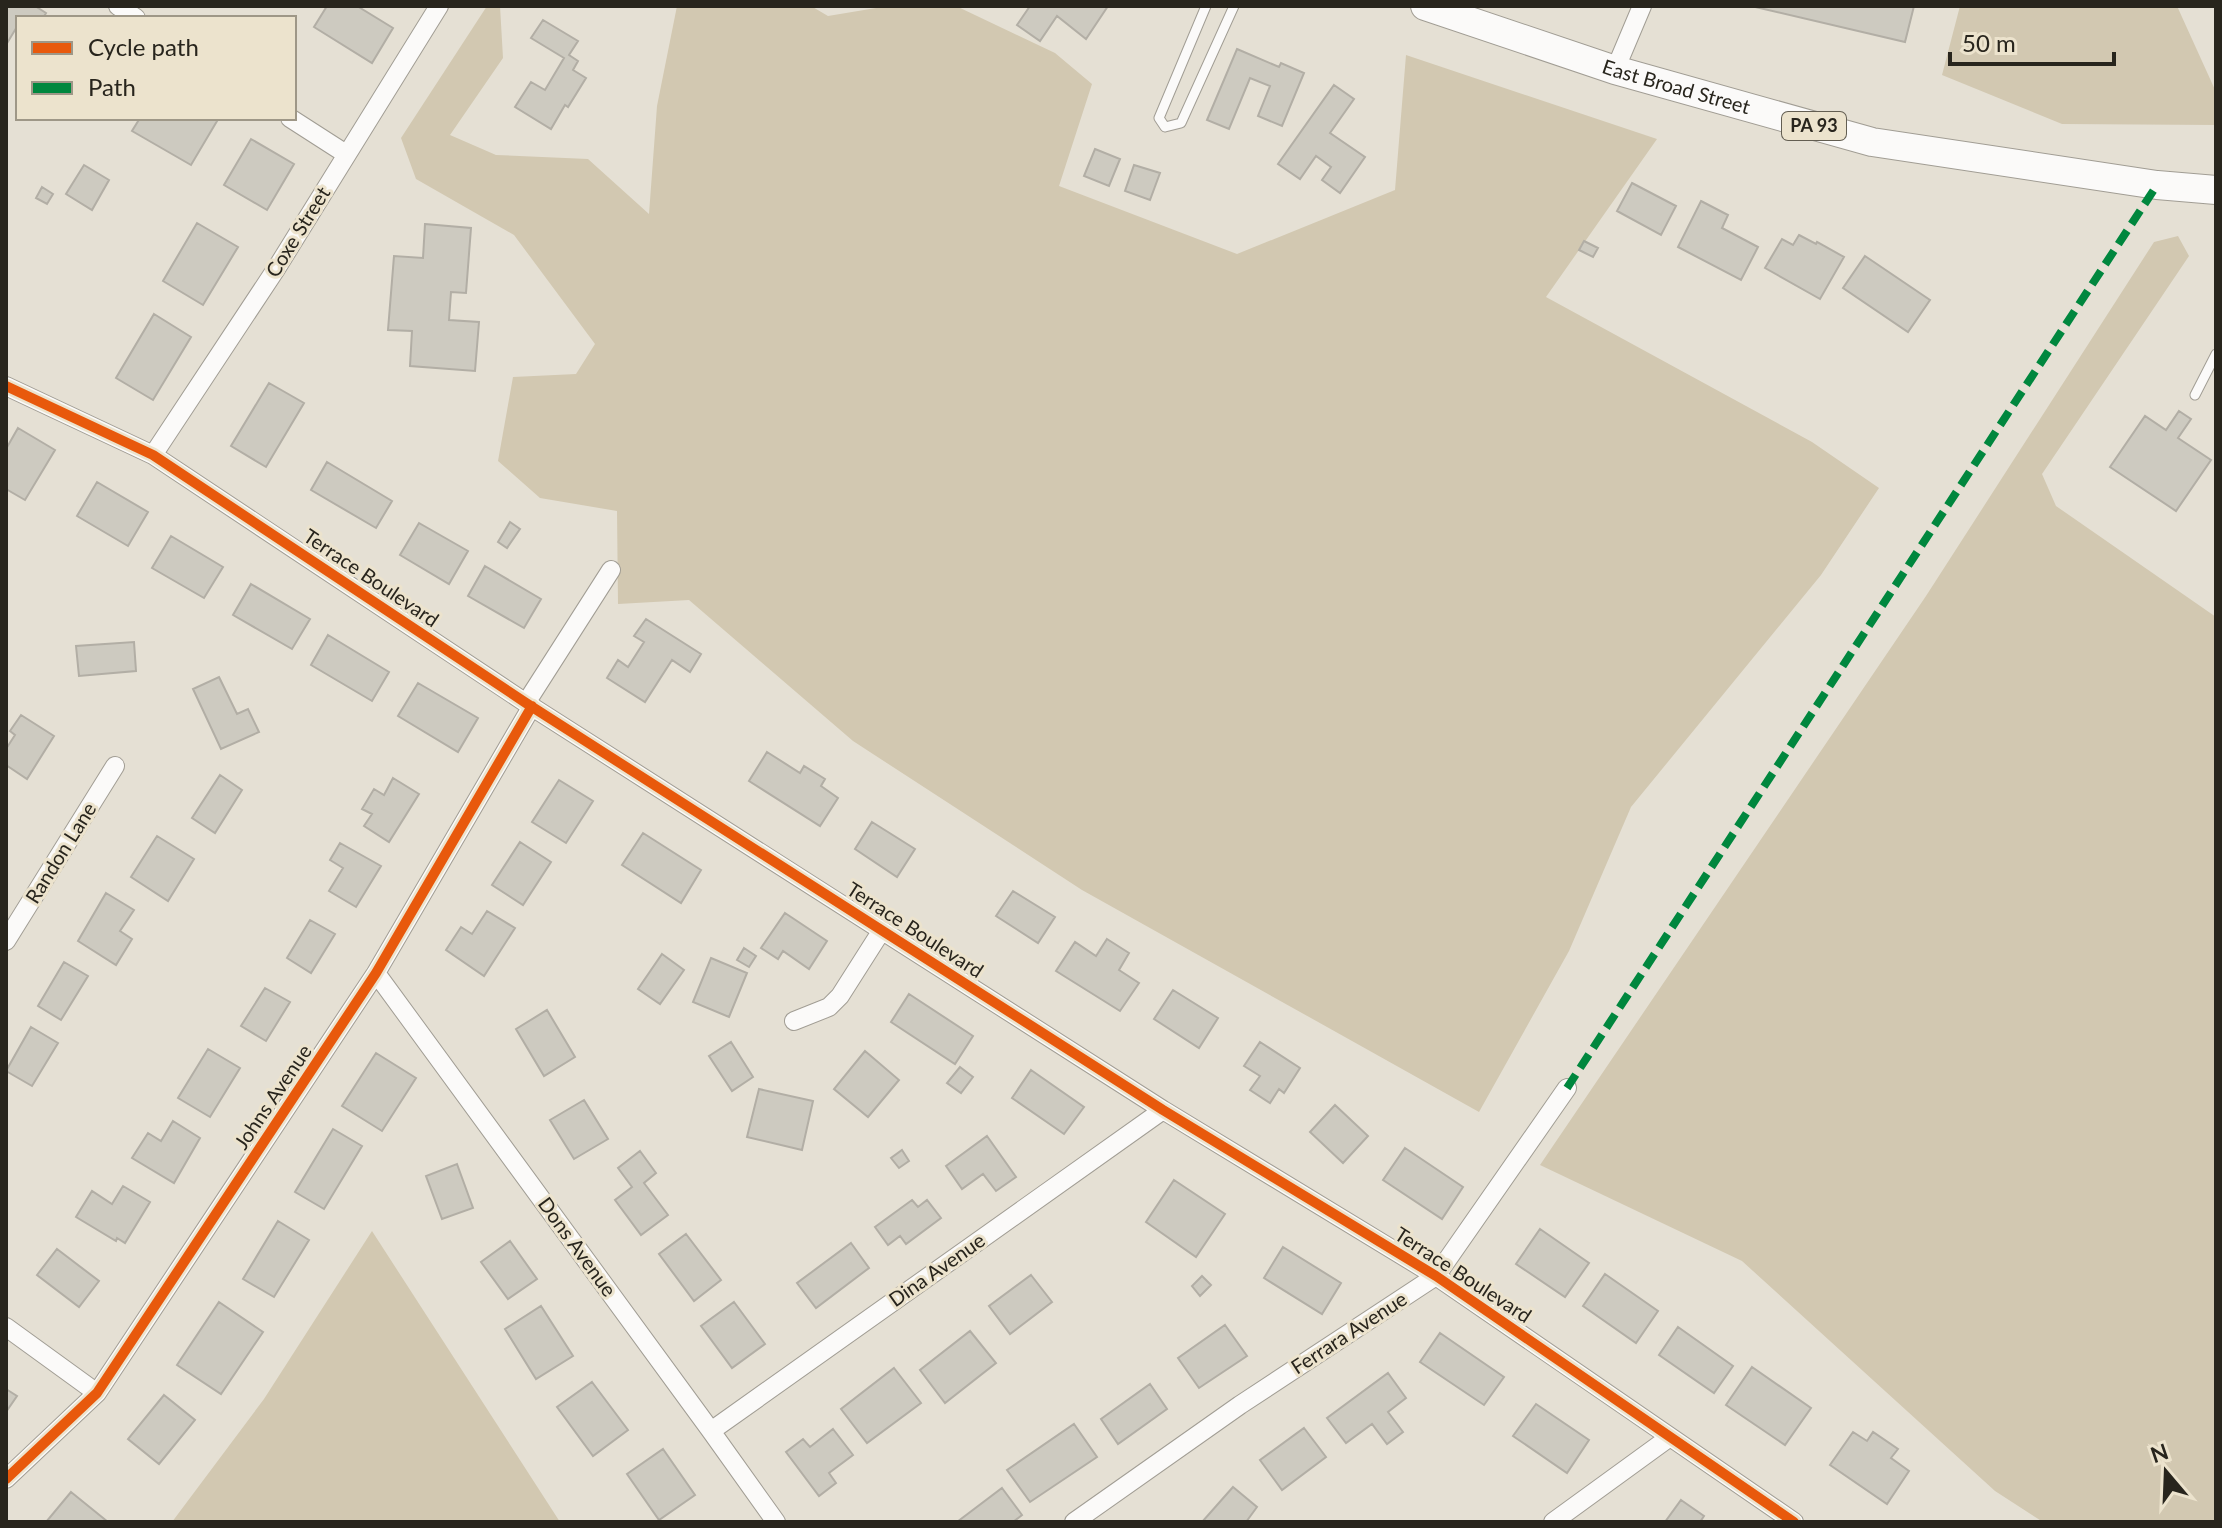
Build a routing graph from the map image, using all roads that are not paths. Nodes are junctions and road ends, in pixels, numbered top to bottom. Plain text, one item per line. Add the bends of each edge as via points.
1 (439, 6) edge
2 (1206, 6) edge
3 (1234, 6) edge
4 (1425, 6) edge
5 (1642, 6) edge
6 (1615, 70) junction
7 (293, 120) edge
8 (346, 154) junction
9 (2216, 190) edge
10 (2216, 354) edge
11 (6, 386) edge
12 (2195, 395) dead end
13 (153, 455) junction
14 (611, 570) dead end
15 (529, 704) junction
16 (115, 766) dead end
17 (882, 930) junction
18 (6, 941) edge
19 (376, 973) junction
20 (794, 1021) dead end
21 (1567, 1088) dead end
22 (1163, 1110) junction
23 (1436, 1276) junction
24 (6, 1327) edge
25 (97, 1393) junction
26 (711, 1431) junction
27 (1670, 1437) junction
28 (6, 1479) edge
29 (776, 1522) edge
30 (1074, 1522) edge
31 (1553, 1522) edge
32 (1794, 1522) edge

1 - 8 street, Coxe Street
2 - 3 lane via 1159,118 1165,127 1181,123
4 - 6 highway, East Broad Street / PA 93
5 - 6 street
6 - 9 highway, East Broad Street / PA 93 via 1872,142
7 - 8 street
8 - 13 street, Coxe Street
10 - 12 lane
11 - 13 street, Terrace Boulevard
13 - 15 street, Terrace Boulevard
14 - 15 street, Johns Avenue
15 - 17 street, Terrace Boulevard
15 - 19 street, Johns Avenue
16 - 18 street, Randon Lane
17 - 20 street via 840,996 829,1007
17 - 22 street, Terrace Boulevard
19 - 25 street, Johns Avenue
19 - 26 street, Dons Avenue
21 - 23 street, Ferrara Avenue
22 - 23 street, Terrace Boulevard
22 - 26 street, Dina Avenue
23 - 27 street, Terrace Boulevard
23 - 30 street, Ferrara Avenue
24 - 25 street
25 - 28 street, Johns Avenue
26 - 29 street, Dons Avenue
27 - 31 street
27 - 32 street, Terrace Boulevard

